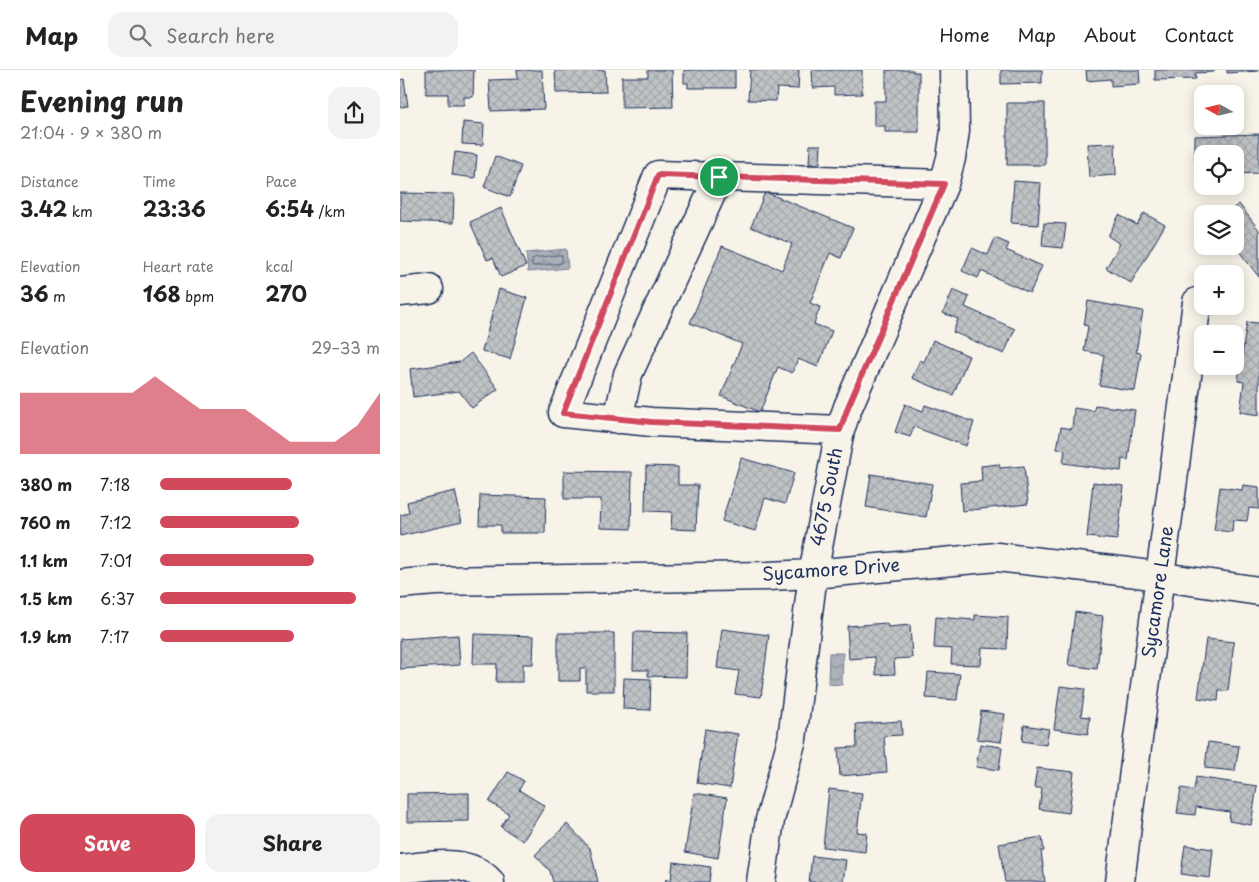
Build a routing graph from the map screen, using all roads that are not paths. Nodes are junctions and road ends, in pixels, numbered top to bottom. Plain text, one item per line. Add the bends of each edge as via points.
1 (954, 70) edge
2 (719, 177) junction
3 (944, 184) junction
4 (430, 289) dead end
5 (400, 292) edge
6 (1195, 315) edge
7 (618, 419) junction
8 (840, 430) junction
9 (813, 574) junction
10 (1160, 577) junction
11 (400, 584) edge
12 (1259, 591) edge
13 (400, 869) edge
14 (490, 882) edge
15 (761, 882) edge
16 (1120, 882) edge

1 - 3 street, 4675 South via 955,131
2 - 3 street
2 - 7 street via 628,374
2 - 7 street via 658,175 563,413
3 - 8 street, 4675 South
4 - 5 street
6 - 10 street, Sycamore Lane
7 - 8 street
8 - 9 street, 4675 South
9 - 10 street, Sycamore Drive via 997,557
9 - 11 street, Sycamore Drive
9 - 15 street, 4675 South via 792,739 770,820
10 - 12 street, Sycamore Drive
10 - 16 street, Sycamore Lane
13 - 14 street via 450,864 471,870

